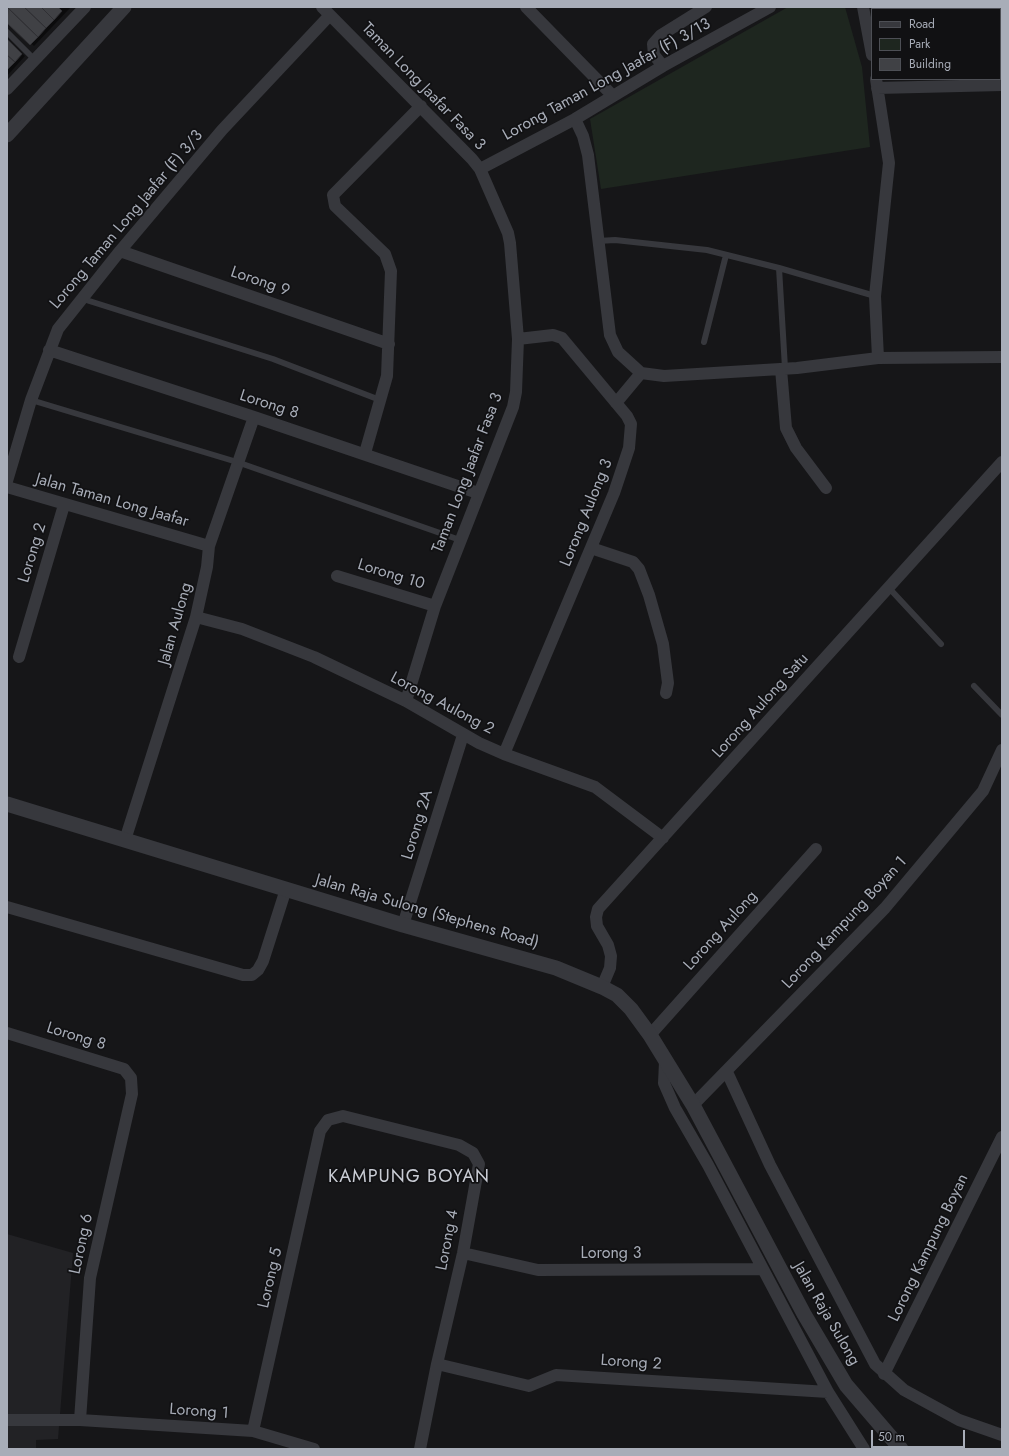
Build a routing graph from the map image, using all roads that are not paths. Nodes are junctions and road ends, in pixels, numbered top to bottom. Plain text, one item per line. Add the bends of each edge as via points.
1 (84, 7) edge
2 (124, 7) edge
3 (526, 7) edge
4 (706, 7) edge
5 (770, 7) edge
6 (864, 7) edge
7 (326, 11) edge
8 (870, 25) edge
9 (7, 32) edge
10 (871, 40) edge
11 (35, 60) junction
12 (663, 66) junction
13 (877, 83) edge
14 (1002, 85) edge
15 (7, 89) edge
16 (613, 96) junction
17 (422, 106) junction
18 (575, 119) junction
19 (7, 135) edge
20 (480, 169) junction
21 (598, 241) junction
22 (120, 251) junction
23 (726, 255) junction
24 (779, 268) junction
25 (875, 296) junction
26 (83, 299) junction
27 (518, 339) junction
28 (704, 342) dead end
29 (389, 344) junction
30 (49, 350) junction
31 (1002, 357) edge
32 (878, 358) junction
33 (783, 368) junction
34 (641, 373) junction
35 (30, 400) junction
36 (380, 400) junction
37 (616, 403) junction
38 (254, 416) junction
39 (365, 453) junction
40 (237, 462) junction
41 (1002, 462) edge
42 (7, 481) edge
43 (7, 487) edge
44 (826, 488) dead end
45 (478, 493) junction
46 (64, 505) junction
47 (460, 540) junction
48 (209, 546) junction
49 (591, 548) junction
50 (337, 576) dead end
51 (888, 588) junction
52 (435, 606) junction
53 (196, 617) junction
54 (941, 644) dead end
55 (20, 657) dead end
56 (974, 686) dead end
57 (666, 693) dead end
58 (406, 701) junction
59 (1002, 715) edge
60 (463, 735) junction
61 (1002, 750) edge
62 (504, 754) junction
63 (7, 804) edge
64 (663, 838) junction
65 (125, 840) junction
66 (816, 849) dead end
67 (286, 889) junction
68 (7, 907) edge
69 (404, 925) junction
70 (602, 987) junction
71 (7, 1033) edge
72 (650, 1035) junction
73 (665, 1062) junction
74 (727, 1072) junction
75 (131, 1078) joint
76 (693, 1105) junction
77 (320, 1131) joint
78 (1002, 1137) edge
79 (735, 1187) joint
80 (463, 1253) junction
81 (761, 1269) junction
82 (437, 1364) junction
83 (884, 1374) junction
84 (828, 1392) junction
85 (7, 1420) edge
86 (80, 1420) junction
87 (253, 1431) junction
88 (1002, 1435) edge
89 (314, 1449) edge
90 (420, 1449) edge
91 (864, 1449) edge
92 (900, 1449) edge

1 - 11 street
2 - 19 street
3 - 16 street
4 - 12 street via 661,35 653,44 654,55
5 - 12 street, Lorong Taman Long Jaafar (F) 3/13
6 - 8 street
7 - 17 street, Taman Long Jaafar Fasa 3
7 - 22 street, Lorong Taman Long Jaafar (F) 3/3
8 - 10 street
9 - 11 lane
11 - 15 street
12 - 16 street, Lorong Taman Long Jaafar (F) 3/13
13 - 14 street
13 - 25 street via 888,163
16 - 18 street, Lorong Taman Long Jaafar (F) 3/13
17 - 20 street, Taman Long Jaafar Fasa 3
17 - 29 street via 333,195 335,206 384,254 390,264
18 - 20 street, Lorong Taman Long Jaafar (F) 3/13
18 - 21 street via 588,155
20 - 27 street, Taman Long Jaafar Fasa 3 via 508,233
21 - 23 lane via 615,240 707,250
21 - 34 street via 610,335 618,352
22 - 26 street, Lorong Taman Long Jaafar (F) 3/3
22 - 29 street, Lorong 9
23 - 24 lane
23 - 28 lane
24 - 25 lane
24 - 33 lane
25 - 32 street
26 - 30 street, Lorong Taman Long Jaafar (F) 3/3 via 58,329
26 - 36 lane via 274,359
27 - 37 street, Lorong Aulong 3 via 553,336 562,338
27 - 45 street, Taman Long Jaafar Fasa 3 via 516,392
29 - 36 street via 387,376
30 - 35 street, Lorong Taman Long Jaafar (F) 3/3
30 - 38 street, Lorong 8
31 - 32 street
32 - 33 street
33 - 34 street via 664,376
33 - 44 street via 786,428 796,448
34 - 37 street
35 - 40 lane
35 - 42 street, Lorong Taman Long Jaafar (F) 3/3
36 - 39 street
37 - 49 street, Lorong Aulong 3 via 631,424 629,448
38 - 39 street, Lorong 8
38 - 40 street, Jalan Aulong
39 - 45 street, Lorong 8
40 - 47 lane
40 - 48 street, Jalan Aulong
41 - 51 street, Lorong Aulong Satu
43 - 46 street, Jalan Taman Long Jaafar
45 - 47 street, Taman Long Jaafar Fasa 3
46 - 48 street, Jalan Taman Long Jaafar
46 - 55 street, Lorong 2
47 - 52 street, Taman Long Jaafar Fasa 3
48 - 53 street, Jalan Aulong
49 - 57 street via 633,562 639,569 663,644 668,683
49 - 62 street, Lorong Aulong 3
50 - 52 street, Lorong 10
51 - 54 lane
51 - 64 street, Lorong Aulong Satu
52 - 58 street, Taman Long Jaafar Fasa 3
53 - 58 street, Lorong Aulong 2 via 242,630 314,657
53 - 65 street, Jalan Aulong
56 - 59 lane
58 - 60 street, Lorong Aulong 2
60 - 62 street, Lorong Aulong 2
60 - 69 street, Lorong 2A
61 - 74 street, Lorong Kampung Boyan 1 via 983,791 885,908
62 - 64 street, Lorong Aulong 2 via 595,787
63 - 65 street, Jalan Raja Sulong (Stephens Road)
64 - 70 street, Lorong Aulong Satu via 598,909 597,926 611,956 610,968
65 - 67 street, Jalan Raja Sulong (Stephens Road)
66 - 72 street, Lorong Aulong
67 - 68 street via 263,961 252,975 243,975
67 - 69 street, Jalan Raja Sulong (Stephens Road)
69 - 70 street, Jalan Raja Sulong (Stephens Road) via 556,968
70 - 72 street, Jalan Raja Sulong (Stephens Road) via 617,995 631,1009
71 - 75 street, Lorong 8 via 124,1069
72 - 73 street, Jalan Raja Sulong (Stephens Road)
73 - 76 street, Jalan Raja Sulong (Stephens Road)
73 - 81 street via 664,1083 675,1108 708,1165
74 - 76 street, Lorong Kampung Boyan 1
74 - 83 street via 770,1164 843,1306 875,1364
75 - 86 street, Lorong 6 via 132,1094 90,1278
76 - 79 street, Jalan Raja Sulong (Stephens Road)
77 - 80 street, Lorong 4 via 328,1120 343,1116 459,1145 473,1153 479,1164
77 - 87 street, Lorong 5
78 - 83 street, Lorong Kampung Boyan
79 - 92 street, Jalan Raja Sulong via 846,1386
80 - 81 street, Lorong 3 via 538,1270
80 - 82 street, Lorong 4
81 - 84 street
82 - 84 street, Lorong 2 via 529,1386 556,1375
82 - 90 street, Lorong 4
83 - 88 street via 904,1390 959,1420
84 - 91 street
85 - 86 street, Lorong 1
86 - 87 street, Lorong 1
87 - 89 street, Lorong 1

